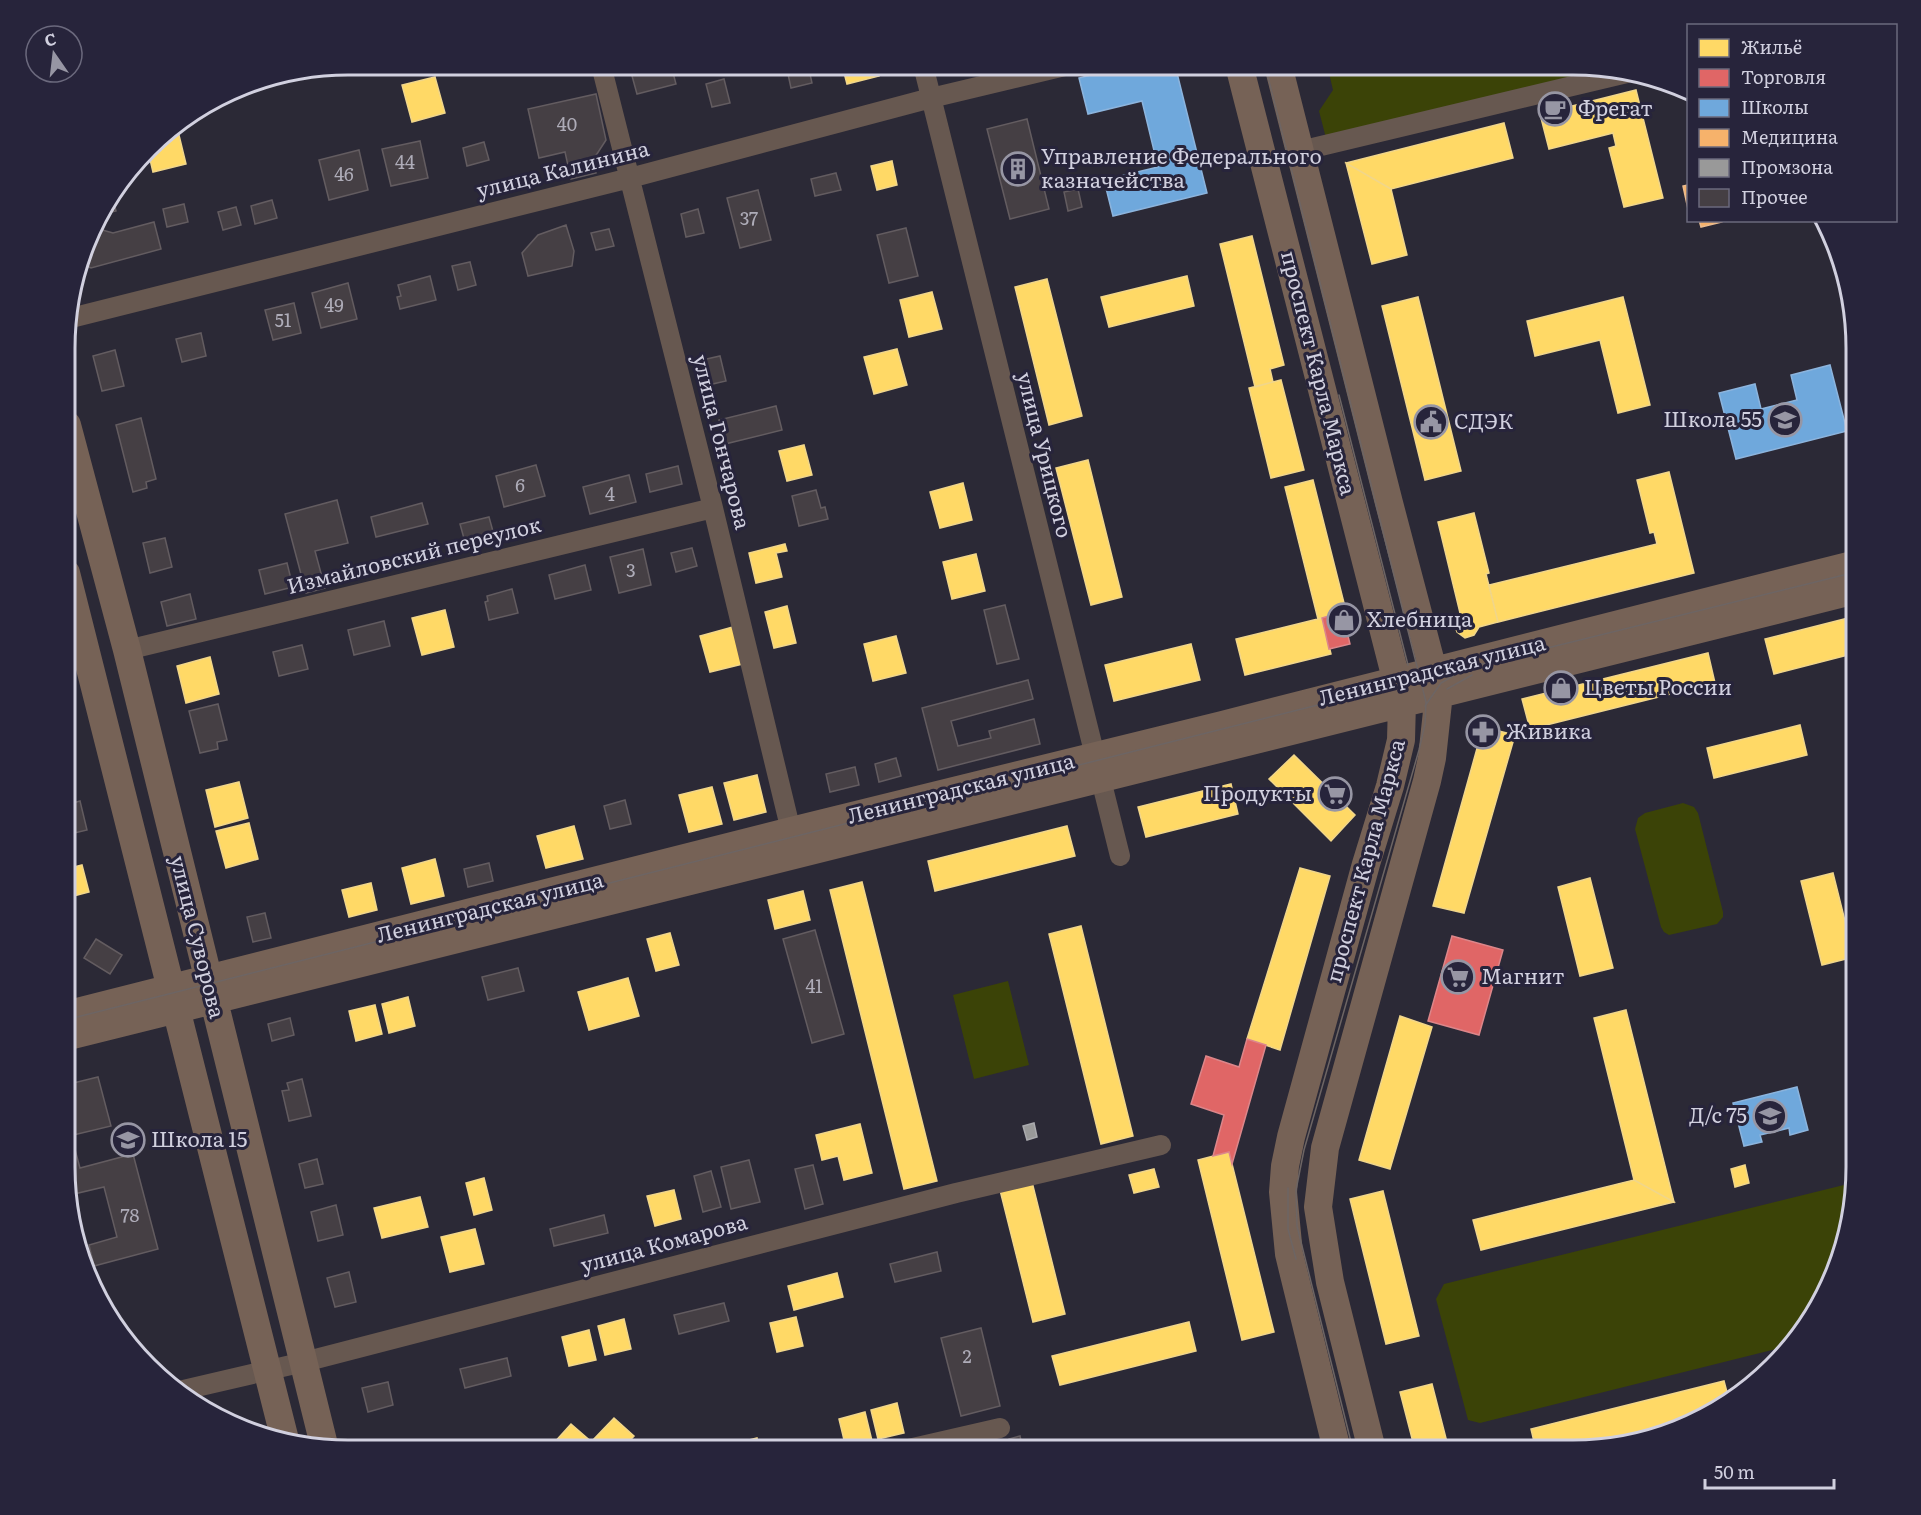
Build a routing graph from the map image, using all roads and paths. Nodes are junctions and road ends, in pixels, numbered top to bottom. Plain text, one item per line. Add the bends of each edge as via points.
1 (604, 75) edge
2 (925, 75) edge
3 (1028, 75) edge
4 (1242, 75) edge
5 (1281, 75) edge
6 (1610, 77) edge
7 (931, 98) junction
8 (1300, 151) junction
9 (630, 178) junction
10 (77, 317) edge
11 (75, 456) edge
12 (713, 508) junction
13 (1846, 567) edge
14 (1846, 592) edge
15 (126, 650) junction
16 (77, 654) edge
17 (1437, 682) junction
18 (1400, 691) junction
19 (1096, 767) junction
20 (790, 831) junction
21 (1120, 856) dead end
22 (210, 991) junction
23 (174, 999) junction
24 (75, 1014) edge
25 (75, 1034) edge
26 (1161, 1145) dead end
27 (304, 1362) junction
28 (268, 1371) junction
29 (189, 1389) edge
30 (1000, 1428) dead end
31 (283, 1432) edge
32 (322, 1439) edge
33 (948, 1440) edge
34 (1335, 1440) edge
35 (1370, 1440) edge

1 - 9 street, улица Гончарова
2 - 7 street, улица Урицкого
3 - 7 street, улица Калинина
4 - 18 main road, проспект Карла Маркса
5 - 8 main road, проспект Карла Маркса
6 - 8 street
7 - 9 street, улица Калинина
7 - 19 street, улица Урицкого
8 - 17 main road, проспект Карла Маркса
9 - 10 street, улица Калинина
9 - 12 street, улица Гончарова
11 - 15 main road, улица Суворова
12 - 15 street, Измайловский переулок
12 - 20 street, улица Гончарова
13 - 17 main road, Ленинградская улица
14 - 17 main road, Ленинградская улица
15 - 22 main road, улица Суворова
16 - 23 main road, улица Суворова
17 - 18 main road, Ленинградская улица
17 - 35 main road, проспект Карла Маркса via 1427,781 1325,1148 1318,1207 1330,1282
18 - 19 main road, Ленинградская улица
18 - 34 main road, проспект Карла Маркса via 1401,740 1393,775 1284,1175 1289,1254
19 - 20 main road, Ленинградская улица
19 - 21 street, улица Урицкого
19 - 22 main road, Ленинградская улица
20 - 22 main road, Ленинградская улица
22 - 23 main road, Ленинградская улица
22 - 27 main road, улица Суворова
23 - 24 main road, Ленинградская улица
23 - 25 main road, Ленинградская улица
23 - 28 main road, улица Суворова
26 - 27 street, улица Комарова via 956,1193
27 - 28 street, улица Комарова
27 - 32 main road, улица Суворова
28 - 29 street, улица Комарова
28 - 31 main road, улица Суворова
30 - 33 street

